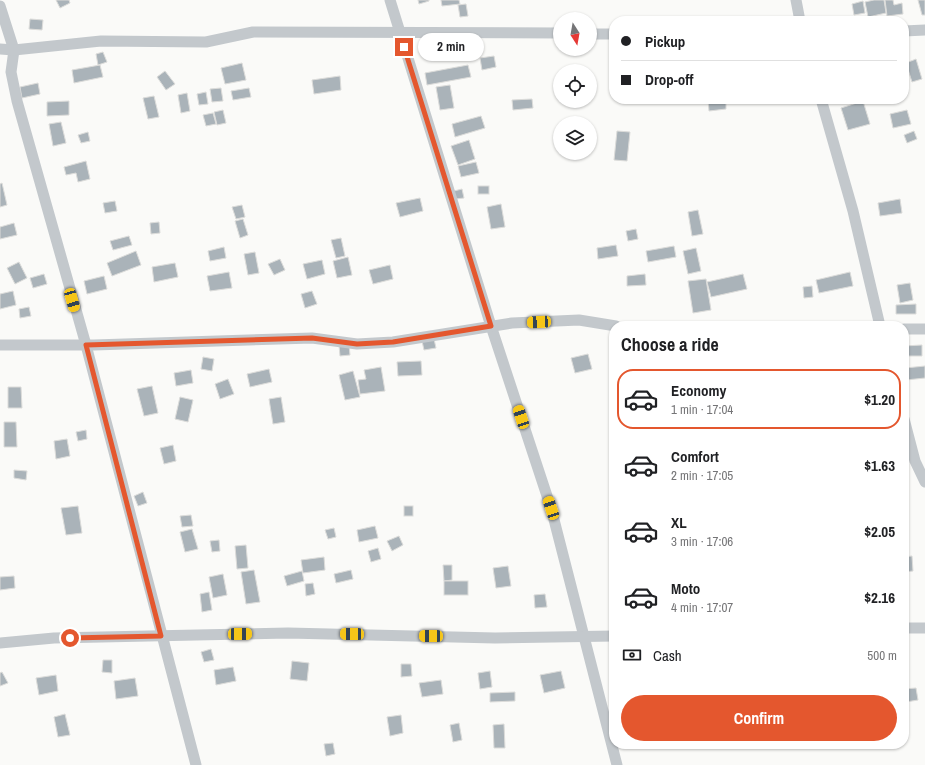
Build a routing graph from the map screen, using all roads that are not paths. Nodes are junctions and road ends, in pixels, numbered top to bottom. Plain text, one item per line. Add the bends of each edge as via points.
1 (390, 0) edge
2 (796, 0) edge
3 (0, 6) edge
4 (799, 16) edge
5 (925, 30) edge
6 (909, 31) edge
7 (400, 32) junction
8 (553, 33) edge
9 (597, 34) edge
10 (609, 34) edge
11 (0, 50) edge
12 (14, 50) junction
13 (822, 104) edge
14 (879, 321) edge
15 (609, 325) edge
16 (491, 326) junction
17 (909, 329) edge
18 (925, 329) edge
19 (0, 345) edge
20 (86, 345) junction
21 (909, 438) edge
22 (925, 482) edge
23 (909, 628) edge
24 (925, 628) edge
25 (161, 636) junction
26 (609, 636) edge
27 (585, 637) junction
28 (0, 643) edge
29 (609, 733) edge
30 (613, 749) edge
31 (196, 765) edge
32 (617, 765) edge

1 - 7 street
2 - 4 street
3 - 12 street
5 - 6 street
7 - 8 street
7 - 12 street via 253,32 206,42 101,41
7 - 16 street
9 - 10 street
11 - 12 street
12 - 20 street via 11,72 17,102
13 - 14 street via 853,211
15 - 16 street via 578,320
16 - 20 street via 393,342 357,344 312,338
16 - 27 street via 551,508
17 - 18 street
19 - 20 street
20 - 25 street
21 - 22 street via 915,461
23 - 24 street
25 - 27 street via 288,633 495,638
25 - 28 street via 54,638
25 - 31 street
26 - 27 street
27 - 29 street
30 - 32 street

